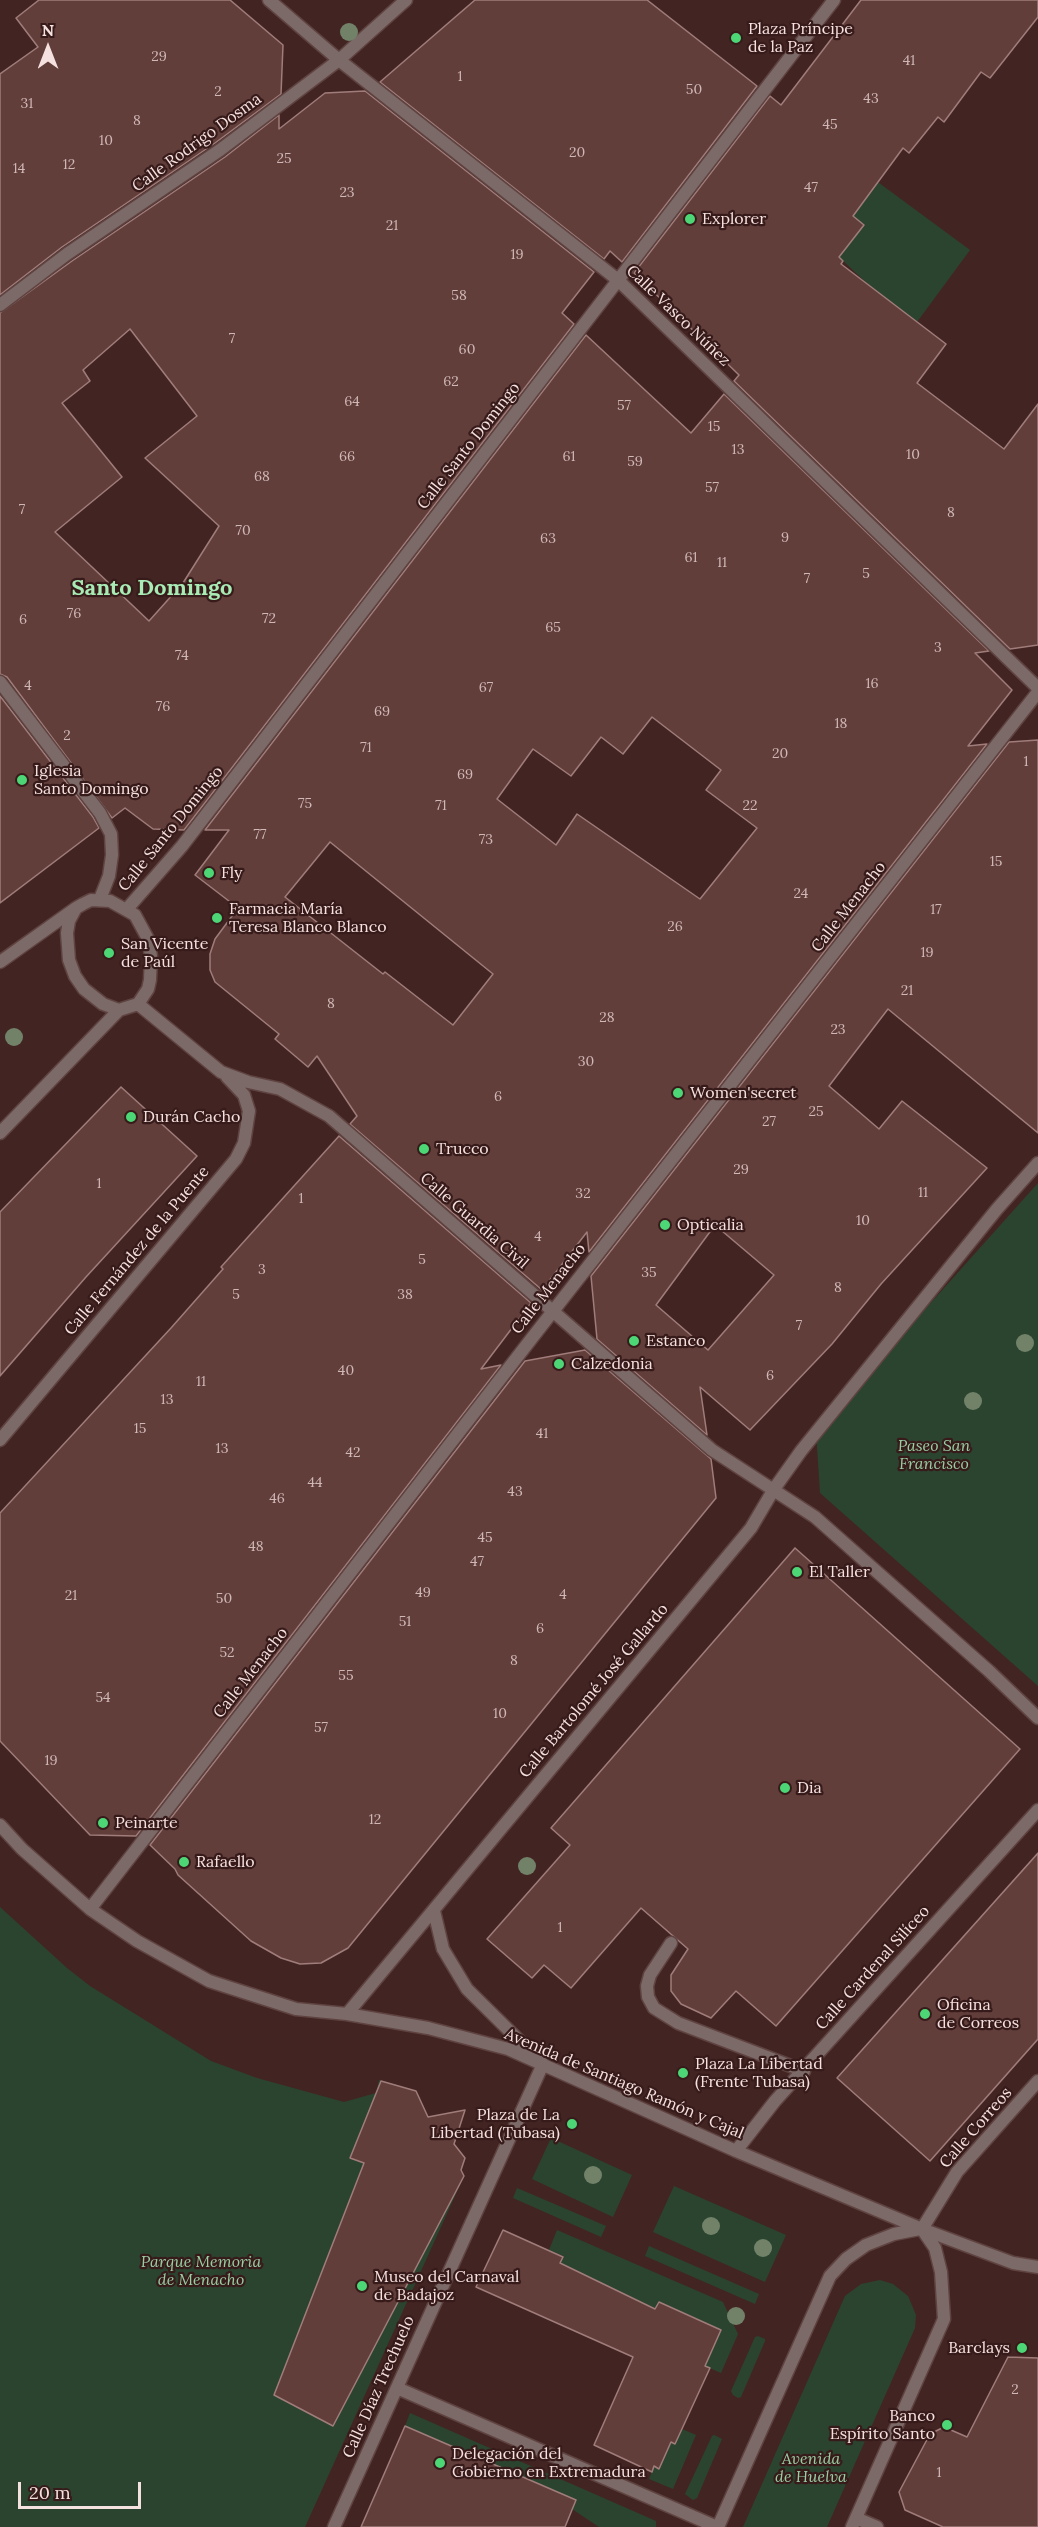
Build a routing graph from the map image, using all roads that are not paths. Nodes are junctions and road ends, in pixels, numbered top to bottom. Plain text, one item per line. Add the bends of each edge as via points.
1 (269, 0) edge
2 (406, 0) edge
3 (834, 0) edge
4 (339, 60) junction
5 (618, 280) junction
6 (0, 304) edge
7 (0, 682) edge
8 (1038, 688) edge
9 (1038, 692) edge
10 (100, 899) junction
11 (76, 908) junction
12 (127, 909) junction
13 (0, 962) edge
14 (138, 1004) junction
15 (119, 1010) junction
16 (221, 1072) junction
17 (0, 1133) edge
18 (1038, 1163) edge
19 (553, 1312) junction
20 (0, 1440) edge
21 (774, 1489) junction
22 (1038, 1718) edge
23 (1038, 1810) edge
24 (0, 1825) edge
25 (90, 1909) junction
26 (434, 1911) junction
27 (671, 1942) dead end
28 (347, 2014) junction
29 (543, 2064) junction
30 (804, 2071) junction
31 (1038, 2081) edge
32 (736, 2151) junction
33 (922, 2229) junction
34 (1038, 2267) edge
35 (397, 2388) junction
36 (854, 2522) edge
37 (334, 2527) edge
38 (717, 2527) edge
39 (877, 2527) edge

1 - 4 street, Calle Vasco Núñez
2 - 4 street, Calle Rodrigo Dosma
3 - 5 street, Calle Santo Domingo
4 - 5 street, Calle Vasco Núñez
4 - 6 street, Calle Rodrigo Dosma via 220,150
5 - 8 street, Calle Vasco Núñez
5 - 12 street, Calle Santo Domingo via 182,846
7 - 10 street via 100,813 111,834 109,876
9 - 19 street, Calle Menacho
10 - 11 street
10 - 12 street
11 - 13 street
11 - 15 street via 68,927 71,968 90,994
12 - 14 street via 146,932 151,956 148,988
14 - 15 street
14 - 16 street, Calle Guardia Civil
15 - 17 street
16 - 19 street, Calle Guardia Civil via 280,1089 329,1116
16 - 20 street, Calle Fernández de la Puente via 244,1095 249,1111 244,1143 236,1158
18 - 21 street via 982,1227
19 - 21 street, Calle Guardia Civil via 712,1450
19 - 25 street, Calle Menacho
21 - 22 street via 814,1517
21 - 26 street, Calle Bartolomé José Gallardo via 751,1528
23 - 30 street, Calle Cardenal Silíceo
24 - 25 street, Avenida de Santiago Ramón y Cajal
25 - 28 street, Avenida de Santiago Ramón y Cajal via 137,1941 209,1981 286,2007
26 - 28 street, Calle Bartolomé José Gallardo
26 - 29 street via 443,1949 467,1989
27 - 30 street via 647,1986 654,2008 678,2023
28 - 29 street, Avenida de Santiago Ramón y Cajal via 428,2028 508,2049
29 - 32 street, Avenida de Santiago Ramón y Cajal
29 - 35 street, Calle Díaz Trechuelo
30 - 32 street, Calle Cardenal Silíceo
31 - 33 street, Calle Correos via 957,2172
32 - 33 street, Avenida de Santiago Ramón y Cajal
33 - 34 street, Avenida de Santiago Ramón y Cajal via 1013,2263
33 - 36 street via 934,2248 941,2272 944,2319
33 - 38 street via 866,2245 830,2276
35 - 37 street, Calle Díaz Trechuelo
35 - 38 street
36 - 39 street

